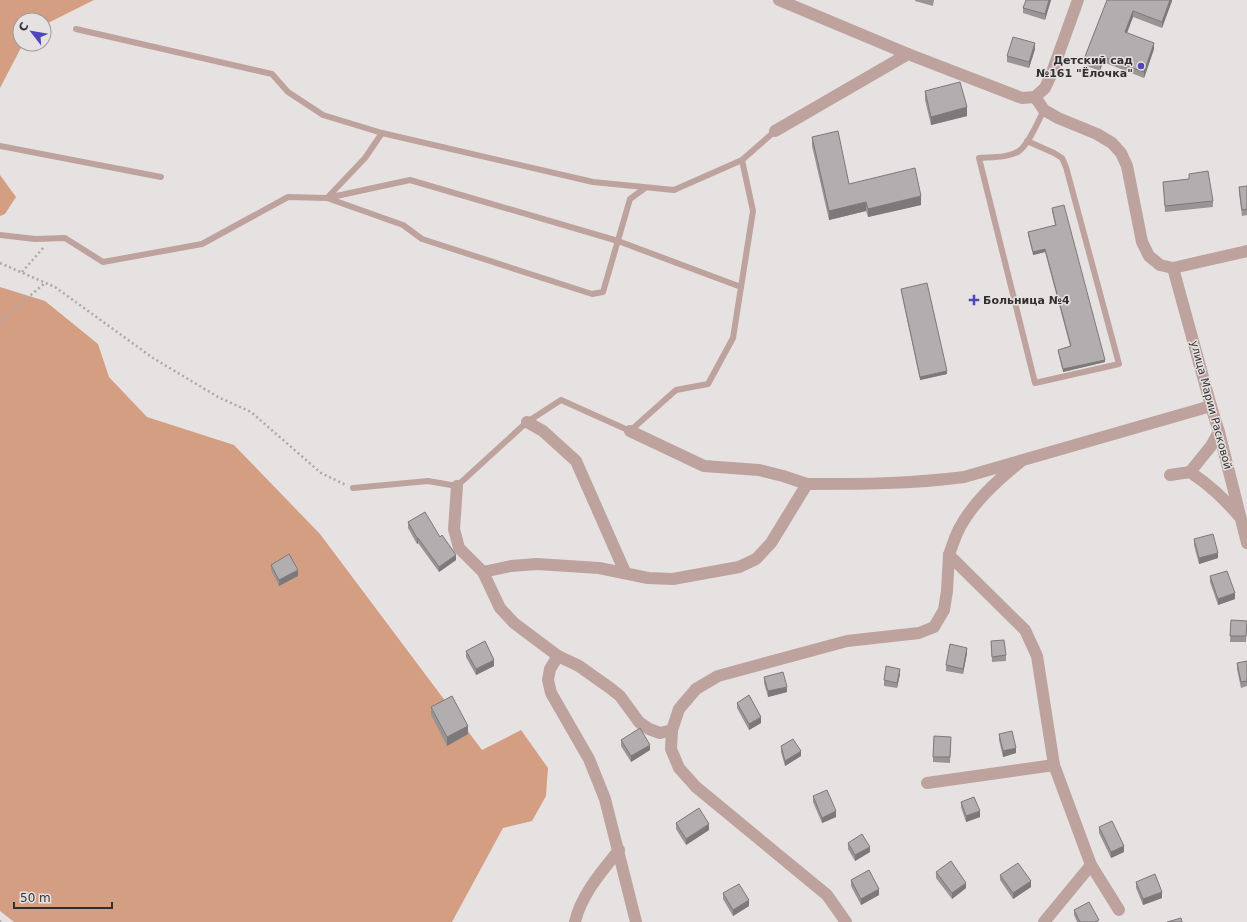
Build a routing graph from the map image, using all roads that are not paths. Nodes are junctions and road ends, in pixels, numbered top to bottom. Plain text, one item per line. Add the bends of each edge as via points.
1 (778, 0) edge
2 (1078, 0) edge
3 (76, 29) dead end
4 (908, 54) junction
5 (1035, 97) junction
6 (1044, 110) junction
7 (774, 131) joint
8 (382, 134) junction
9 (1027, 141) junction
10 (0, 146) edge
11 (742, 160) junction
12 (161, 177) dead end
13 (645, 188) junction
14 (327, 198) junction
15 (0, 235) edge
16 (618, 241) junction
17 (1247, 251) edge
18 (1173, 268) junction
19 (741, 287) junction
20 (1211, 406) junction
21 (527, 422) junction
22 (630, 431) junction
23 (1219, 432) junction
24 (1025, 459) junction
25 (1190, 472) junction
26 (1170, 475) dead end
27 (807, 484) junction
28 (457, 486) junction
29 (353, 488) road end
30 (1244, 518) edge
31 (1247, 543) edge
32 (949, 555) junction
33 (483, 572) junction
34 (625, 572) junction
35 (558, 656) junction
36 (672, 730) junction
37 (1054, 765) junction
38 (927, 783) dead end
39 (618, 850) junction
40 (1091, 865) junction
41 (1120, 910) dead end
42 (575, 922) edge
43 (636, 922) edge
44 (846, 922) edge
45 (1044, 922) edge

1 - 4 street
2 - 5 street via 1051,75
3 - 8 lane via 272,74 288,92 322,115
4 - 5 street via 1022,98
4 - 7 street
5 - 6 street
6 - 9 lane
6 - 18 street via 1097,134 1112,143 1121,153 1127,166 1142,242 1149,256 1160,266
7 - 11 lane
8 - 13 lane via 593,182
8 - 14 lane via 365,158
9 - 9 lane via 1054,152 1062,158 1066,167 1119,364 1035,382 979,158 1011,154 1020,150
10 - 12 lane
11 - 13 lane via 674,190
11 - 19 lane via 753,211
13 - 16 lane via 630,199
14 - 15 lane via 288,197 202,244 103,262 66,238 35,239
14 - 16 lane via 410,180
14 - 16 lane via 403,225 422,239 592,294 603,292
16 - 19 lane
17 - 18 street
18 - 20 street, улица Марии Расковой
19 - 22 lane via 733,338 708,384 676,390
20 - 23 street, улица Марии Расковой
20 - 24 street
21 - 22 lane via 561,400
21 - 28 lane
21 - 34 street via 543,431 576,461
22 - 27 street via 704,466 759,470
23 - 25 street
23 - 30 street, улица Марии Расковой
24 - 27 street via 964,477 932,481
24 - 32 street via 998,480 976,503 959,529
25 - 26 street
25 - 30 street via 1207,483
27 - 34 street via 770,543 756,560 739,567 673,579 648,578
28 - 29 lane via 428,481
28 - 33 street via 454,529 459,548
30 - 31 street, улица Марии Расковой
32 - 36 street via 944,610 934,627 919,632 847,641 718,676 696,689 680,709
32 - 37 street via 1025,630 1037,656
33 - 34 street via 537,564
33 - 35 street via 500,608 514,623
35 - 36 street via 579,666 620,696 639,722 649,729 660,733
35 - 39 street via 550,669 548,680 551,693 589,759 605,799
36 - 44 street via 671,749 679,768 696,787 827,895
37 - 38 street
37 - 40 street
39 - 42 street via 595,879
39 - 43 street
40 - 41 street
40 - 45 street

